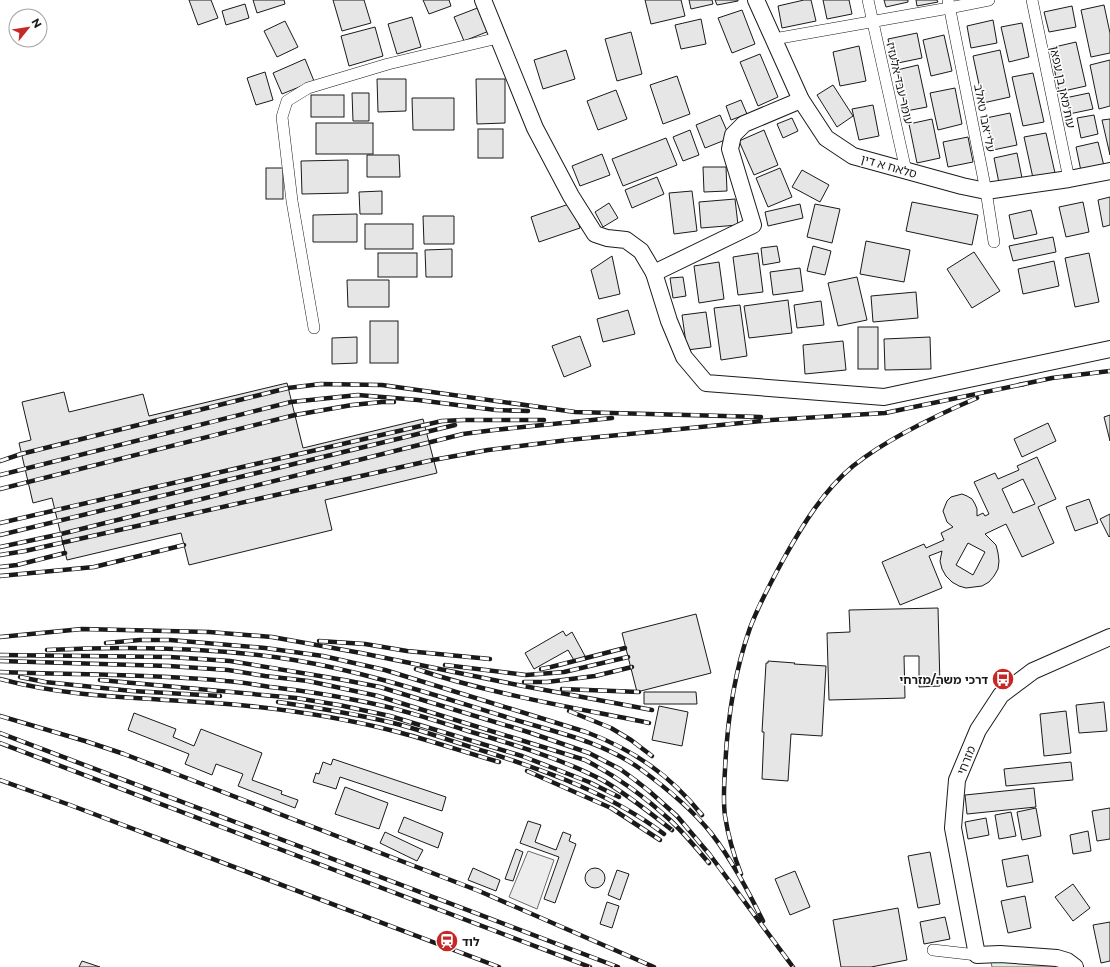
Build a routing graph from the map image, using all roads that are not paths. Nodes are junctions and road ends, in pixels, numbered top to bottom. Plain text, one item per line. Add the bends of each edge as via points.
1 (483, 0) edge
2 (756, 0) edge
3 (868, 0) edge
4 (989, 0) edge
5 (1032, 0) edge
6 (949, 4) edge
7 (873, 21) junction
8 (498, 38) junction
9 (774, 39) junction
10 (801, 100) junction
11 (906, 171) junction
12 (1110, 171) edge
13 (1069, 179) junction
14 (986, 191) junction
15 (994, 242) dead end
16 (654, 273) junction
17 (314, 328) dead end
18 (1110, 349) edge
19 (1110, 637) edge
20 (933, 950) dead end
21 (977, 955) junction
22 (1075, 967) edge

1 - 8 street
2 - 9 street, סלאח א דין
3 - 7 street, עומר עבד אלעזיז
4 - 6 street
5 - 13 street, עות'מאן בן עפאן
6 - 7 street
6 - 14 street, עלי אבו טאלב
7 - 9 street
7 - 11 street, עומר עבד אלעזיז
8 - 16 street via 535,128 571,196 595,234 626,240 641,251
8 - 17 street via 388,64 308,88 287,101 282,118 292,201
9 - 10 street, סלאח א דין
10 - 11 street, סלאח א דין via 826,138 853,156
10 - 16 street via 744,124 733,134 730,149 753,224
11 - 14 street, סלאח א דין
12 - 13 street, סלאח א דין
13 - 14 street, סלאח א דין
14 - 15 street, עלי אבו טאלב
16 - 18 street via 669,321 684,357 706,383 884,396
19 - 21 street, מזרחי via 1033,671 1001,695 978,730 958,780 953,828
20 - 21 street
21 - 22 street via 1057,958

